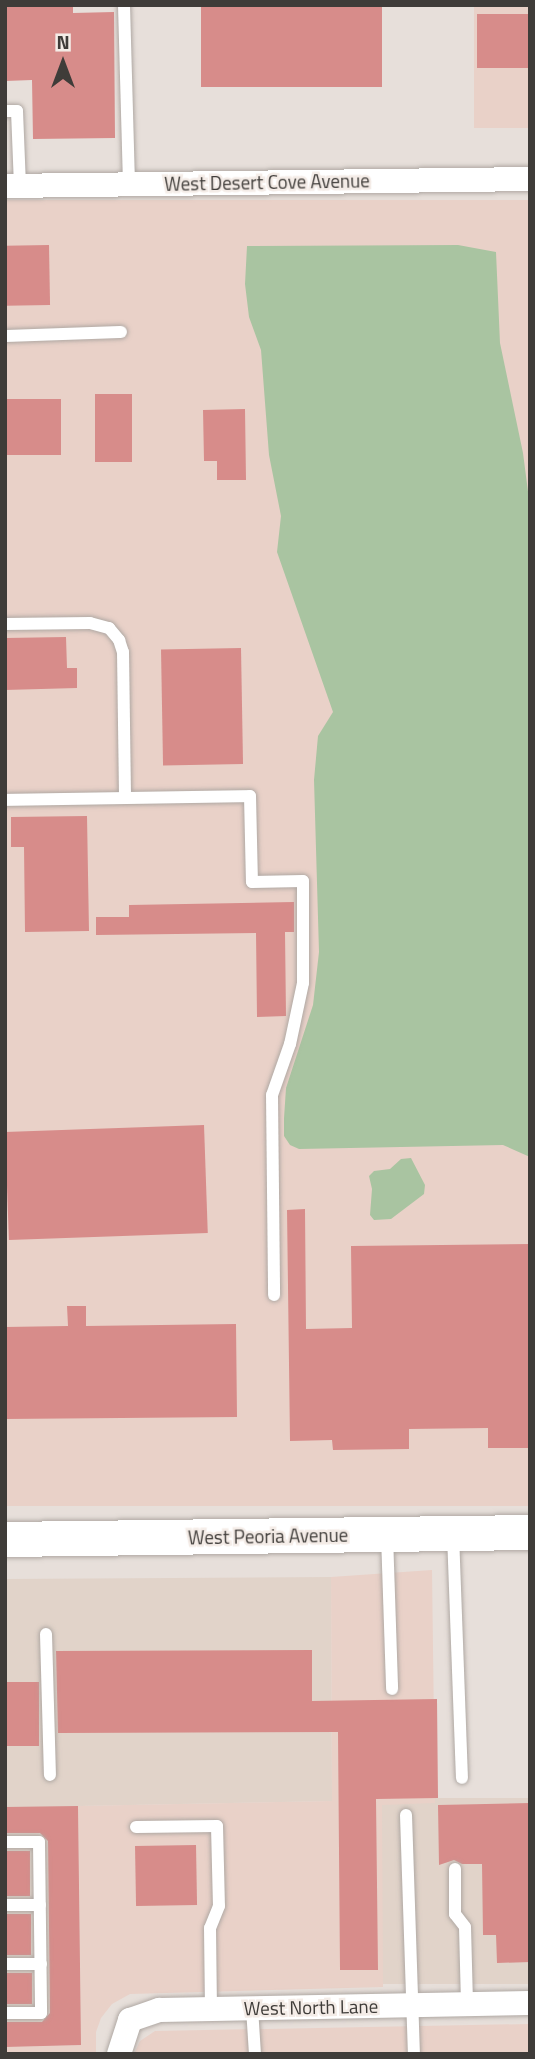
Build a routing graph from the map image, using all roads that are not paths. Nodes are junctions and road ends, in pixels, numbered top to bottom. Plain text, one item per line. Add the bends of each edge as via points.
1 (124, 5) edge
2 (5, 111) edge
3 (530, 179) edge
4 (129, 184) junction
5 (13, 186) edge
6 (121, 332) dead end
7 (5, 336) edge
8 (5, 624) edge
9 (125, 799) junction
10 (5, 800) edge
11 (274, 1294) dead end
12 (530, 1532) edge
13 (453, 1533) junction
14 (387, 1535) junction
15 (5, 1539) edge
16 (47, 1634) dead end
17 (392, 1689) dead end
18 (50, 1775) dead end
19 (462, 1778) dead end
20 (406, 1815) dead end
21 (136, 1827) dead end
22 (5, 1842) edge
23 (455, 1869) dead end
24 (5, 1905) edge
25 (40, 1905) junction
26 (5, 1964) edge
27 (41, 1964) junction
28 (530, 2003) edge
29 (467, 2004) junction
30 (413, 2005) junction
31 (252, 2008) junction
32 (211, 2009) junction
33 (5, 2013) edge
34 (118, 2054) edge
35 (256, 2054) edge
36 (414, 2054) edge

1 - 4 lane
2 - 5 lane via 17,111
3 - 4 street, West Desert Cove Avenue
4 - 5 street, West Desert Cove Avenue
6 - 7 lane
8 - 9 lane via 90,623 110,628 123,652
9 - 10 lane
9 - 11 lane via 250,796 252,882 303,881 303,983 290,1044 272,1095
12 - 13 main road, West Peoria Avenue
13 - 14 main road, West Peoria Avenue
13 - 19 lane
14 - 15 main road, West Peoria Avenue
14 - 17 lane
16 - 18 lane
20 - 30 lane
21 - 32 lane via 216,1826 219,1906 210,1927
22 - 25 lane via 39,1842
23 - 29 lane via 455,1914 465,1927
24 - 25 lane
25 - 27 lane
26 - 27 lane
27 - 33 lane via 41,2012
28 - 29 street, West North Lane
29 - 30 street, West North Lane
30 - 31 street, West North Lane
30 - 36 lane
31 - 32 street, West North Lane
31 - 35 lane
32 - 34 street, West North Lane via 159,2010 130,2020

